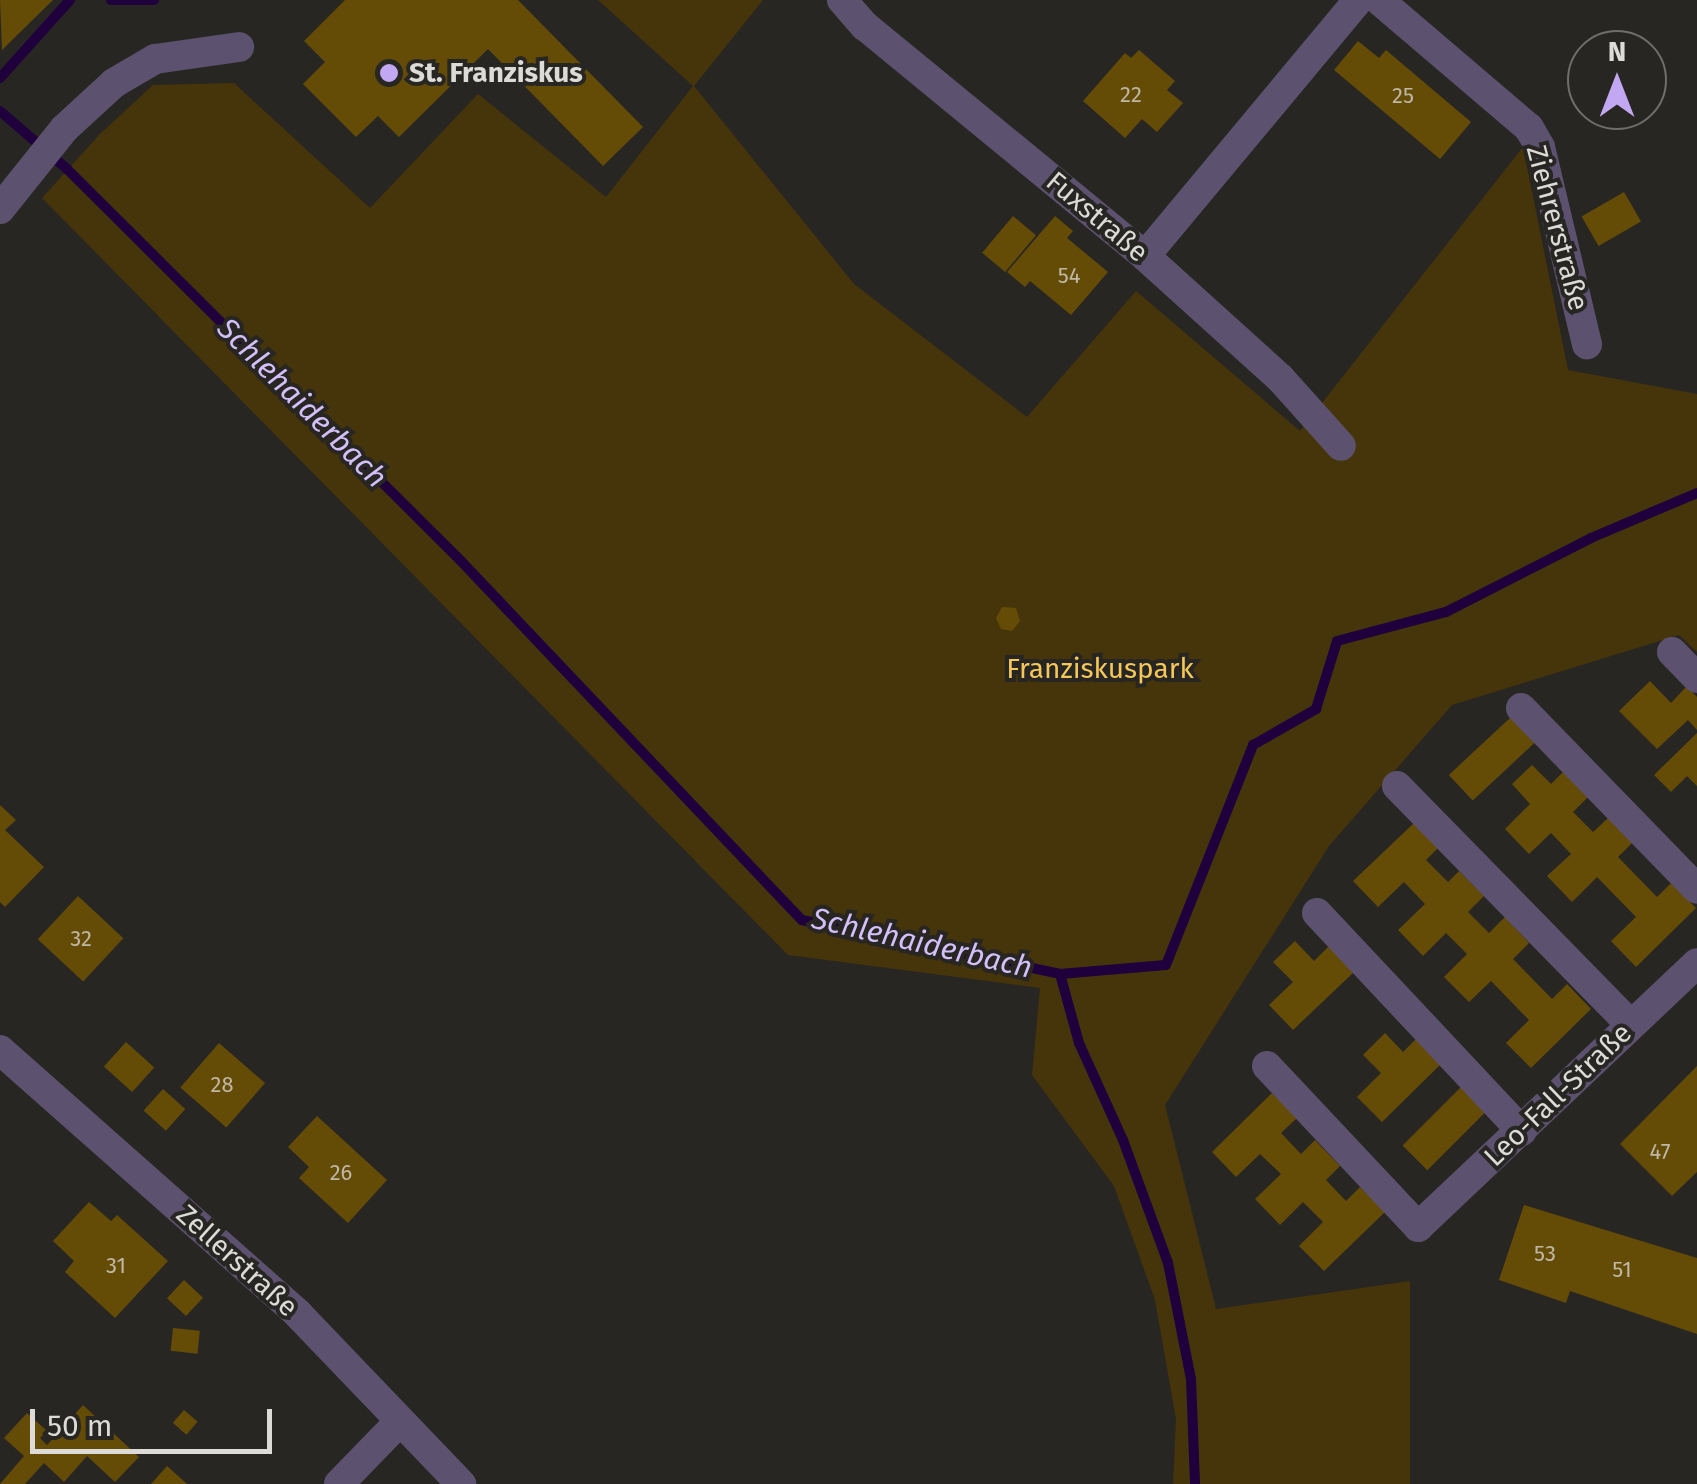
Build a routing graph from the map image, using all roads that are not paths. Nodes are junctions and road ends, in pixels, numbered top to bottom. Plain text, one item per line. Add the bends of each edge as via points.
1 (842, 0) edge
2 (1358, 0) edge
3 (1380, 0) edge
4 (240, 46) dead end
5 (0, 210) edge
6 (1145, 256) junction
7 (1587, 344) dead end
8 (1341, 446) dead end
9 (1672, 652) dead end
10 (1697, 678) edge
11 (1521, 708) dead end
12 (1398, 786) dead end
13 (1697, 889) edge
14 (1316, 913) dead end
15 (1697, 962) edge
16 (1631, 1026) junction
17 (0, 1050) edge
18 (1267, 1066) dead end
19 (1522, 1131) junction
20 (400, 1422) junction
21 (339, 1484) edge
22 (461, 1484) edge

1 - 6 street, Fuxstraße via 865,26
2 - 6 street
3 - 7 street, Ziehrerstraße via 1529,128 1540,147
4 - 5 street via 155,60 114,83 64,129
6 - 8 street, Fuxstraße via 1280,378
9 - 10 street
11 - 13 street
12 - 16 street
14 - 19 street
15 - 16 street, Leo-Fall-Straße
16 - 19 street, Leo-Fall-Straße
17 - 20 street, Zellerstraße via 298,1314
18 - 19 street, Leo-Fall-Straße via 1418,1228
20 - 21 street
20 - 22 street, Zellerstraße

